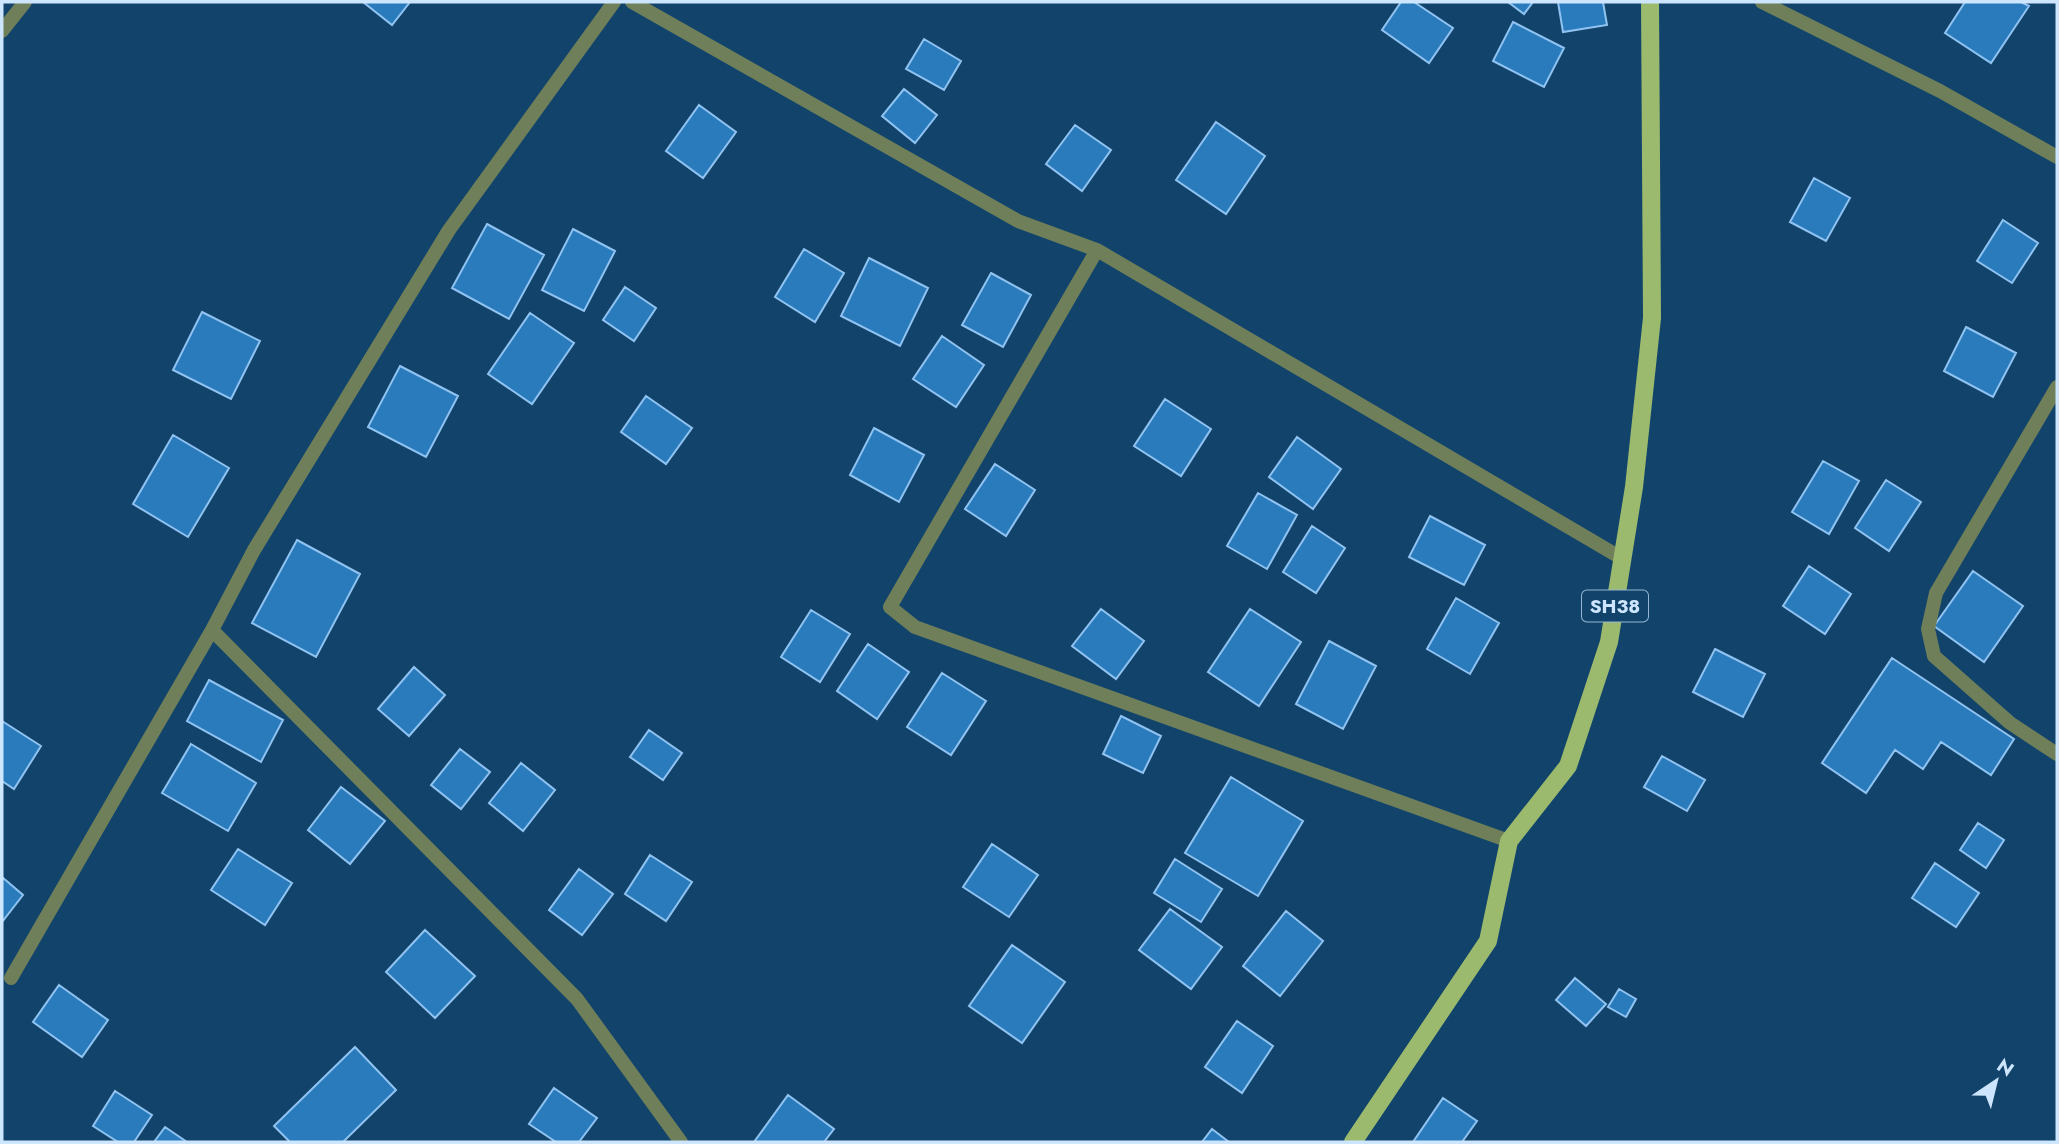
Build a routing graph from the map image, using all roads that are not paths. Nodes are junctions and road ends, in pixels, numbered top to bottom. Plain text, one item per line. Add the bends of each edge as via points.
1 (25, 2) edge
2 (614, 2) edge
3 (632, 2) edge
4 (1650, 2) edge
5 (1762, 2) edge
6 (2, 31) edge
7 (2057, 157) edge
8 (1097, 250) junction
9 (2057, 387) edge
10 (1623, 559) junction
11 (212, 630) junction
12 (2057, 754) edge
13 (1509, 841) junction
14 (11, 978) dead end
15 (681, 1142) edge
16 (1353, 1142) edge

1 - 6 street
2 - 11 street via 449,230 254,550
3 - 8 street via 1018,221
4 - 10 main road, SH38 via 1652,318
5 - 7 street via 1940,91
8 - 10 street
8 - 13 street via 890,607 915,628
9 - 12 street via 1936,593 1928,629 1934,656 2010,723
10 - 13 main road, SH38 via 1609,642 1568,766
11 - 14 street
11 - 15 street via 576,999
13 - 16 main road, SH38 via 1488,942

